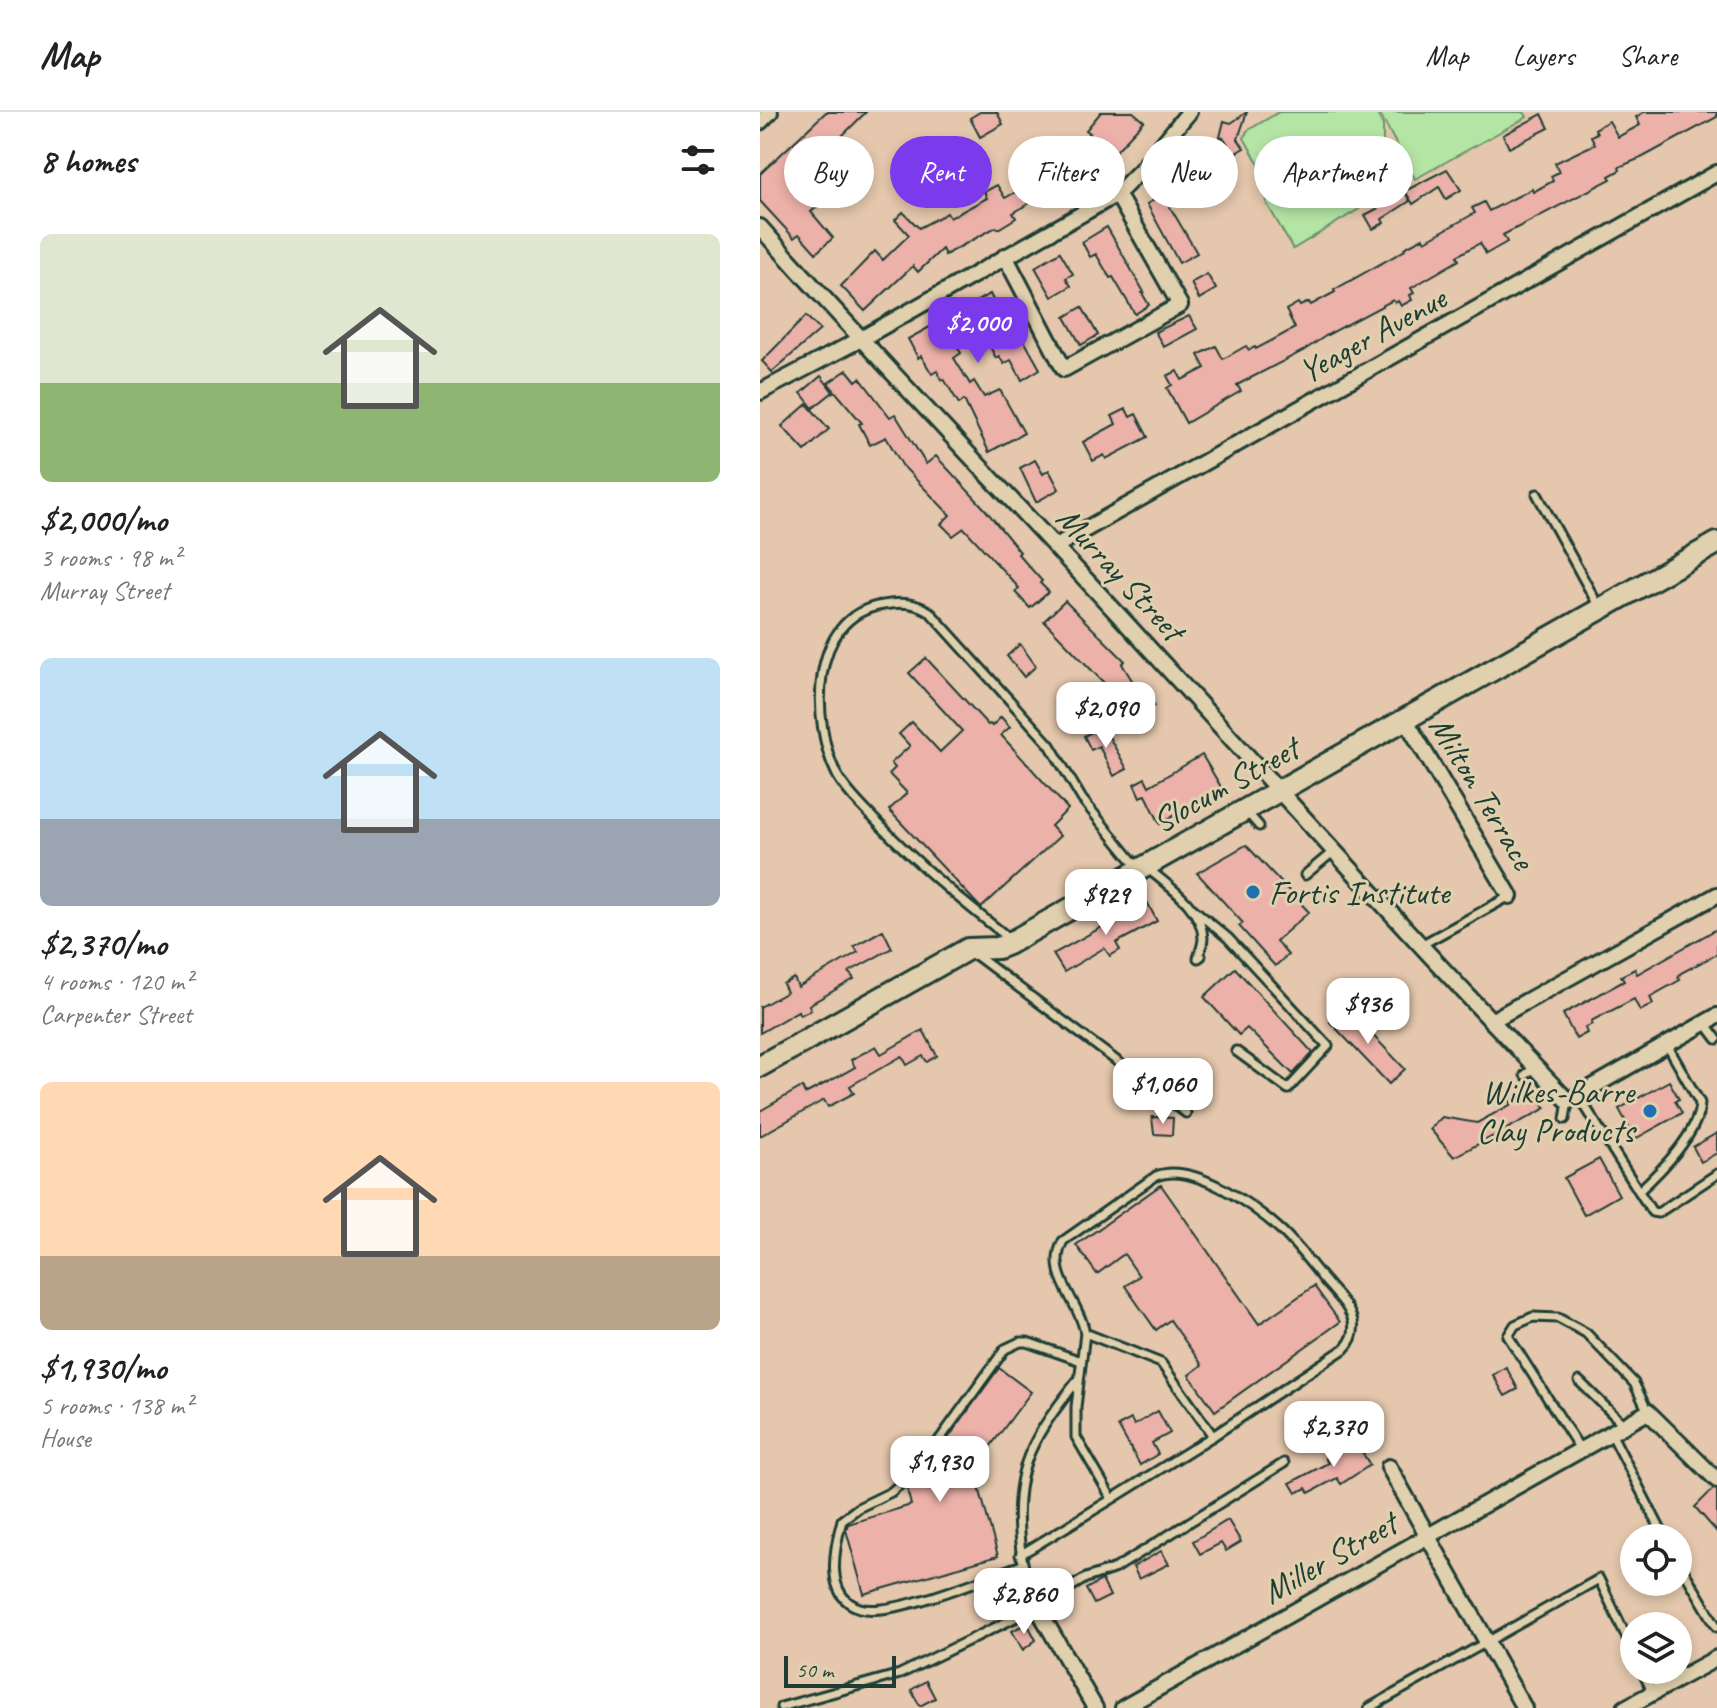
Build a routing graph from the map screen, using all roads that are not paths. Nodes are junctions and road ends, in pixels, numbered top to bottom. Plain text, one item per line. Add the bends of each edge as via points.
1 (770, 112) edge
2 (1189, 112) edge
3 (760, 122) edge
4 (1717, 173) edge
5 (1125, 186) edge
6 (1092, 208) edge
7 (1125, 208) edge
8 (760, 227) edge
9 (1005, 256) junction
10 (859, 340) junction
11 (760, 392) edge
12 (1537, 494) dead end
13 (1717, 543) edge
14 (1056, 546) junction
15 (1600, 609) junction
16 (1405, 719) junction
17 (1278, 791) junction
18 (1244, 810) junction
19 (1259, 826) dead end
20 (1334, 851) junction
21 (1142, 868) junction
22 (1305, 875) dead end
23 (1717, 895) edge
24 (1510, 896) joint
25 (1192, 908) junction
26 (1012, 940) junction
27 (1421, 945) junction
28 (968, 949) junction
29 (1201, 956) dead end
30 (1711, 1020) edge
31 (1491, 1021) junction
32 (1717, 1039) edge
33 (1667, 1045) junction
34 (1236, 1051) dead end
35 (760, 1066) edge
36 (1573, 1098) junction
37 (1186, 1113) dead end
38 (1565, 1119) dead end
39 (1717, 1174) edge
40 (1639, 1191) junction
41 (1085, 1333) junction
42 (1081, 1361) junction
43 (1079, 1378) junction
44 (1579, 1381) dead end
45 (1648, 1412) junction
46 (1617, 1429) junction
47 (1213, 1436) junction
48 (1580, 1449) junction
49 (1284, 1463) dead end
50 (1389, 1467) dead end
51 (1717, 1480) edge
52 (1112, 1499) junction
53 (1659, 1524) edge
54 (1426, 1536) junction
55 (1020, 1555) junction
56 (1022, 1565) junction
57 (1692, 1585) edge
58 (1036, 1604) junction
59 (1620, 1623) edge
60 (1717, 1627) edge
61 (1487, 1643) junction
62 (1717, 1658) edge
63 (1648, 1684) edge
64 (1652, 1692) junction
65 (781, 1707) edge
66 (1095, 1708) edge
67 (1123, 1708) edge
68 (1369, 1708) edge
69 (1524, 1708) edge
70 (1625, 1708) edge

1 - 3 street
2 - 5 street
4 - 14 street, Yeager Avenue
6 - 9 street
7 - 9 street via 1180,305 1064,369
8 - 10 street, Murray Street
9 - 10 street
10 - 11 street
10 - 14 street, Murray Street
12 - 15 lane
13 - 15 street, Slocum Street
14 - 17 street, Murray Street
15 - 16 street, Slocum Street
16 - 17 street, Slocum Street
16 - 24 street, Milton Terrace
17 - 18 street, Slocum Street
17 - 20 street, Murray Street
18 - 19 lane
18 - 21 street, Slocum Street
20 - 22 lane
20 - 27 street, Murray Street
21 - 25 lane
21 - 26 street, Slocum Street
21 - 26 lane via 1082,799 1050,745 930,612 894,603 864,610 838,632 823,668 820,718 836,773 856,801 930,875
23 - 31 street
24 - 27 lane
25 - 29 lane via 1203,938
25 - 34 lane via 1228,938 1328,1046 1288,1089
26 - 28 street, Slocum Street via 998,948
27 - 31 street, Murray Street
28 - 35 street, Slocum Street
28 - 37 lane
30 - 32 lane
30 - 33 street
31 - 36 street, Murray Street via 1530,1071
33 - 36 street
33 - 40 lane via 1700,1103 1699,1114 1666,1166
36 - 38 lane
36 - 40 lane
39 - 40 lane via 1658,1213
41 - 42 lane
41 - 47 lane via 1161,1363
41 - 47 lane via 1059,1273 1063,1241 1156,1176 1167,1171 1191,1174 1247,1204 1282,1231 1347,1308 1353,1335 1344,1349
42 - 43 lane
42 - 56 lane via 1027,1342 1005,1349 919,1468 891,1492 842,1520 834,1558 840,1590 865,1610 923,1599
43 - 52 lane via 1076,1437
43 - 55 lane via 1025,1463
44 - 46 lane
45 - 46 street, Miller Street
45 - 48 lane via 1634,1383 1586,1333 1558,1318 1533,1317 1515,1325 1508,1336
45 - 51 street
46 - 48 street, Miller Street
46 - 53 lane
47 - 52 lane
48 - 54 street, Miller Street
49 - 58 lane via 1116,1568
50 - 54 street
52 - 55 lane
54 - 61 street
54 - 67 street, Miller Street
55 - 56 lane
56 - 58 lane
57 - 60 lane
58 - 65 lane via 890,1678
58 - 66 street
59 - 61 lane via 1599,1579
61 - 68 lane
61 - 69 street
62 - 64 street
63 - 64 lane
64 - 70 street

